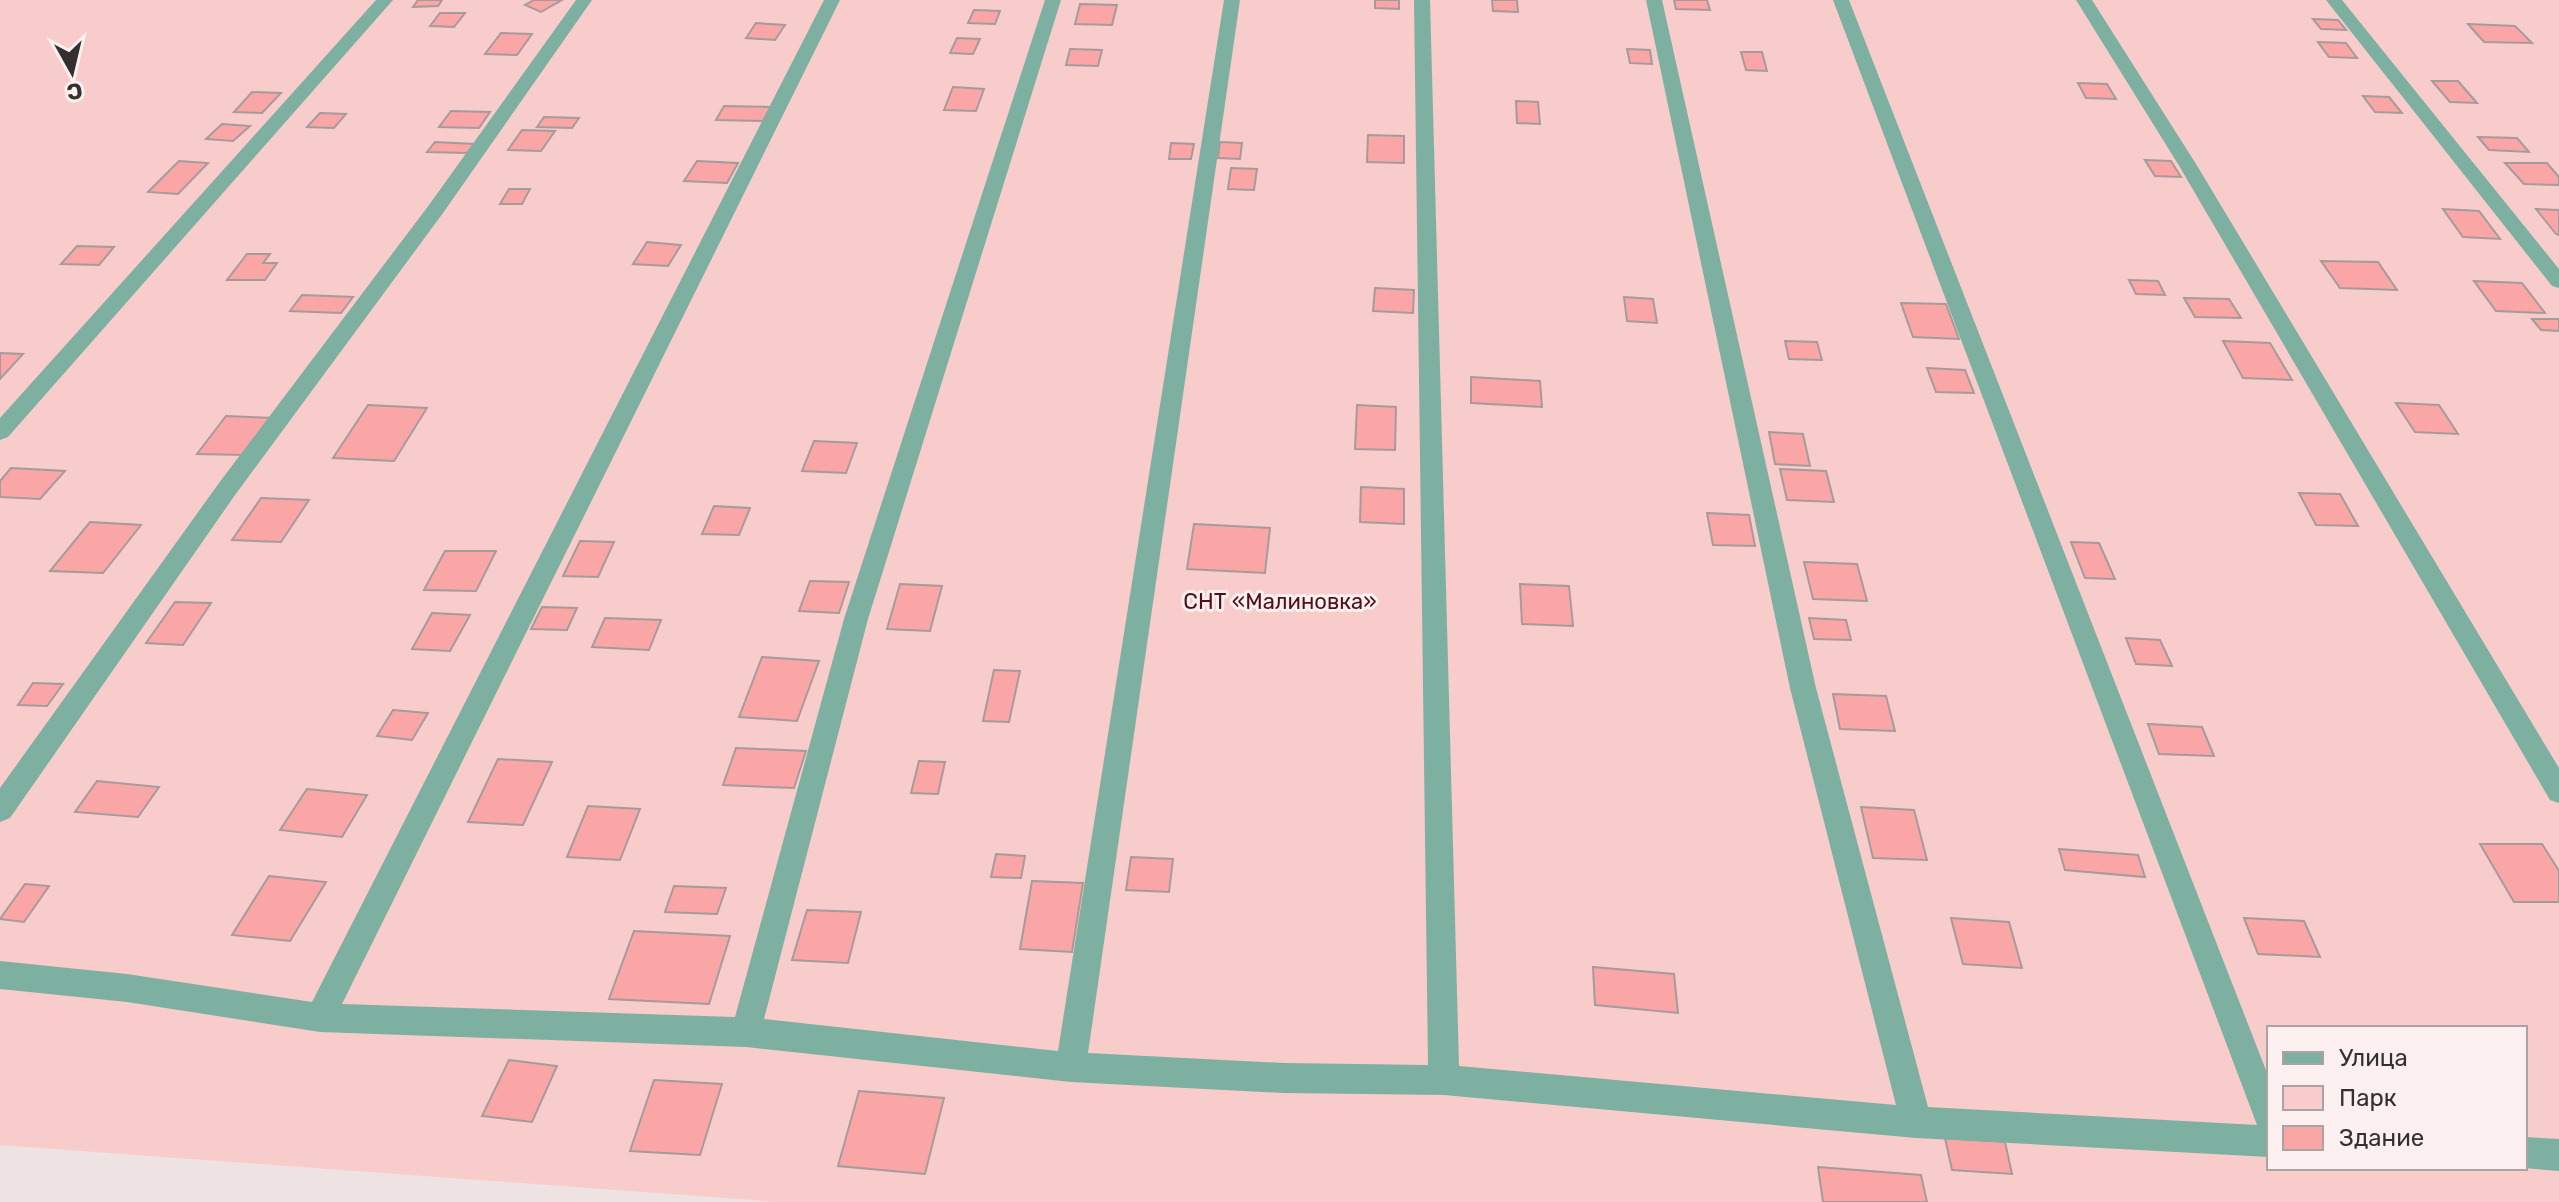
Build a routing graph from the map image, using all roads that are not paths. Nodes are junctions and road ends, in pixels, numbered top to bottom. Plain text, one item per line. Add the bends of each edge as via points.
1 (385, 0) edge
2 (584, 0) edge
3 (832, 0) edge
4 (1053, 0) edge
5 (1232, 0) edge
6 (1422, 0) edge
7 (1654, 0) edge
8 (1841, 0) edge
9 (2084, 0) edge
10 (2334, 0) edge
11 (2559, 282) edge
12 (0, 432) edge
13 (2559, 792) edge
14 (0, 810) edge
15 (0, 975) edge
16 (320, 1018) junction
17 (746, 1032) junction
18 (1071, 1067) junction
19 (1444, 1080) junction
20 (2267, 1112) edge
21 (1916, 1122) junction
22 (2267, 1141) edge
23 (2527, 1153) edge
24 (2559, 1155) edge

1 - 12 street
2 - 14 street
3 - 16 street
4 - 17 street via 856,619
5 - 18 street via 1118,727
6 - 19 street
7 - 21 street via 1803,688
8 - 20 street via 2142,797
9 - 13 street
10 - 11 street
15 - 16 street via 127,988
16 - 17 street
17 - 18 street
18 - 19 street
19 - 21 street
21 - 22 street
23 - 24 street

